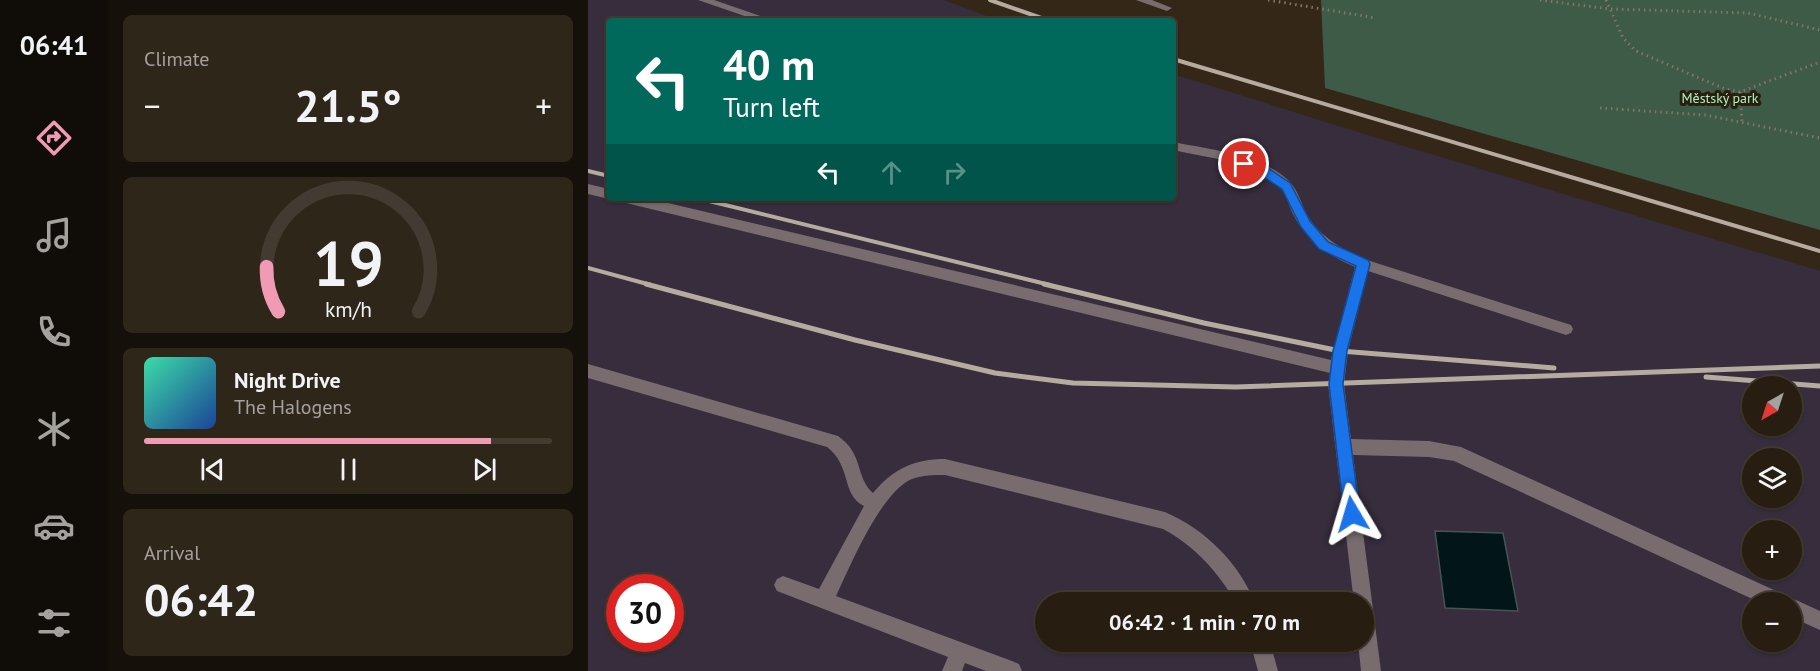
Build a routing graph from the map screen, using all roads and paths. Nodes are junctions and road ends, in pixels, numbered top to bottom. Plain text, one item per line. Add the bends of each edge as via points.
1 (703, 0) edge
2 (1142, 0) edge
3 (1268, 0) edge
4 (1540, 0) edge
5 (1606, 0) edge
6 (1275, 1) edge
7 (1167, 8) dead end
8 (1610, 9) junction
9 (760, 18) edge
10 (1376, 18) dead end
11 (1820, 30) edge
12 (1820, 62) edge
13 (1740, 92) junction
14 (1599, 108) dead end
15 (1742, 121) junction
16 (1820, 138) edge
17 (1176, 147) edge
18 (588, 189) edge
19 (606, 193) edge
20 (639, 201) edge
21 (1363, 264) junction
22 (1566, 329) dead end
23 (1338, 368) junction
24 (588, 371) edge
25 (1344, 447) junction
26 (875, 503) junction
27 (783, 585) dead end
28 (1239, 592) edge
29 (1362, 592) edge
30 (1758, 592) edge
31 (824, 600) junction
32 (1802, 612) edge
33 (1820, 621) edge
34 (961, 651) junction
35 (1263, 652) edge
36 (1369, 652) edge
37 (952, 671) edge
38 (1012, 671) edge
39 (1268, 671) edge
40 (1371, 671) edge

1 - 9 street
2 - 7 street
3 - 6 path
4 - 8 path
5 - 8 path
6 - 10 path
8 - 11 path via 1732,12
8 - 13 path via 1623,38 1636,51 1699,80
12 - 13 path
13 - 15 path
14 - 15 path
15 - 16 path
17 - 21 street via 1244,164 1277,178 1323,245
18 - 19 street
20 - 23 street
21 - 22 street
21 - 23 street
23 - 25 street via 1336,384
24 - 26 street via 832,441 843,447 850,458 861,496
25 - 29 street
25 - 30 street via 1430,448 1455,453
26 - 28 street via 901,476 945,467 1147,516 1182,528 1195,537 1222,565
26 - 31 street
27 - 31 street
31 - 34 street
32 - 33 street
34 - 37 street
34 - 38 street
35 - 39 street
36 - 40 street

